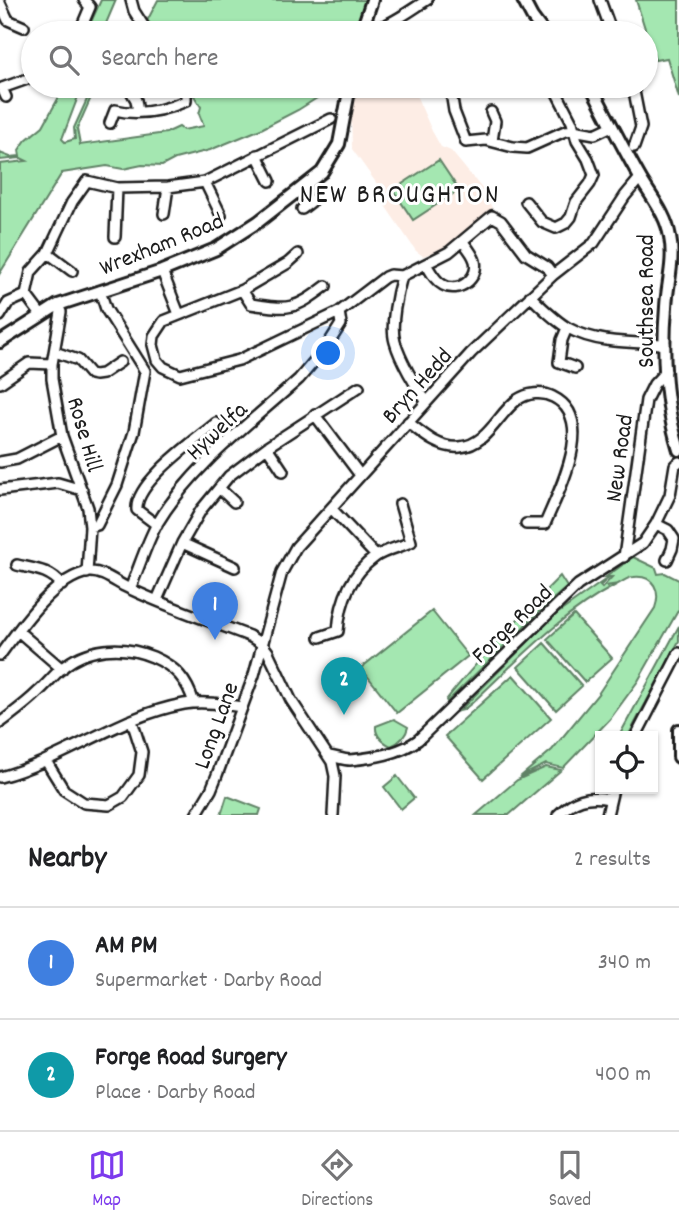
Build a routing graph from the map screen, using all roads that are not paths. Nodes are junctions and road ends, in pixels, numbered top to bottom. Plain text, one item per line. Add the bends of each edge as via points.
1 (84, 0) edge
2 (131, 0) edge
3 (372, 0) edge
4 (427, 0) edge
5 (523, 0) edge
6 (600, 0) edge
7 (0, 3) edge
8 (84, 21) edge
9 (141, 21) edge
10 (365, 21) edge
11 (391, 21) edge
12 (535, 21) edge
13 (608, 21) edge
14 (21, 26) edge
15 (21, 81) edge
16 (6, 97) dead end
17 (135, 98) edge
18 (186, 98) edge
19 (348, 98) edge
20 (452, 98) edge
21 (560, 98) edge
22 (597, 98) edge
23 (635, 98) edge
24 (138, 112) junction
25 (491, 112) dead end
26 (331, 119) dead end
27 (110, 123) dead end
28 (612, 126) junction
29 (573, 130) junction
30 (492, 141) junction
31 (634, 147) dead end
32 (257, 155) junction
33 (640, 178) junction
34 (270, 180) dead end
35 (205, 181) junction
36 (168, 187) junction
37 (117, 188) junction
38 (300, 190) junction
39 (526, 202) dead end
40 (302, 209) dead end
41 (164, 214) dead end
42 (221, 215) dead end
43 (115, 237) dead end
44 (463, 242) junction
45 (48, 253) junction
46 (298, 254) dead end
47 (426, 264) junction
48 (72, 271) dead end
49 (162, 271) junction
50 (553, 275) junction
51 (402, 276) junction
52 (326, 286) dead end
53 (242, 290) junction
54 (100, 291) junction
55 (26, 295) junction
56 (530, 296) junction
57 (58, 306) junction
58 (339, 312) junction
59 (179, 314) junction
60 (41, 315) junction
61 (0, 316) edge
62 (568, 328) junction
63 (0, 342) edge
64 (665, 344) junction
65 (55, 352) junction
66 (120, 362) dead end
67 (52, 364) junction
68 (575, 368) dead end
69 (666, 371) junction
70 (0, 383) edge
71 (359, 387) dead end
72 (426, 401) junction
73 (314, 415) junction
74 (408, 422) junction
75 (216, 423) dead end
76 (62, 436) junction
77 (267, 447) junction
78 (679, 450) edge
79 (0, 462) edge
80 (679, 462) edge
81 (283, 471) dead end
82 (360, 475) junction
83 (219, 488) junction
84 (0, 490) edge
85 (82, 490) junction
86 (234, 502) dead end
87 (400, 504) dead end
88 (331, 509) junction
89 (526, 524) dead end
90 (656, 524) junction
91 (157, 525) junction
92 (90, 527) junction
93 (182, 543) junction
94 (376, 556) junction
95 (624, 557) junction
96 (667, 560) dead end
97 (17, 565) dead end
98 (235, 567) dead end
99 (87, 573) junction
100 (62, 585) junction
101 (130, 589) junction
102 (158, 600) junction
103 (18, 631) junction
104 (320, 637) dead end
105 (262, 644) junction
106 (679, 653) edge
107 (0, 655) edge
108 (62, 669) junction
109 (194, 703) junction
110 (242, 707) junction
111 (132, 721) junction
112 (0, 723) edge
113 (679, 730) edge
114 (639, 731) edge
115 (329, 756) junction
116 (679, 757) edge
117 (47, 761) junction
118 (348, 761) junction
119 (335, 776) junction
120 (0, 777) edge
121 (611, 794) edge
122 (609, 799) junction
123 (110, 810) edge
124 (196, 815) edge
125 (333, 815) edge
126 (558, 815) edge
127 (607, 815) edge

1 - 8 street via 90,7
2 - 9 street
3 - 10 main road
4 - 11 street
5 - 12 main road
6 - 13 street
7 - 14 street via 8,20
15 - 16 street via 2,88
17 - 24 street
18 - 24 street via 171,108
19 - 38 main road, Wrexham Road via 337,150 322,172
20 - 30 street via 466,142
21 - 29 street
22 - 28 main road, Southsea Road
23 - 31 street via 641,127
24 - 27 street via 115,110
25 - 30 street via 495,121
26 - 32 street
28 - 29 street via 595,134
28 - 33 main road, Southsea Road
29 - 30 street via 527,148
29 - 39 street via 594,175 571,217 556,233
32 - 34 street
32 - 35 street
33 - 50 street, Bryn Hedd via 594,243
33 - 64 main road, Southsea Road via 661,209 671,240
35 - 36 street
35 - 42 street
36 - 37 street
36 - 41 street
37 - 43 street
37 - 45 street via 87,181
38 - 40 street via 314,198
38 - 49 main road, Wrexham Road via 216,249
44 - 47 street
44 - 47 street via 475,261 466,284 444,286
44 - 50 street via 492,216 526,254
45 - 48 street
45 - 55 street via 31,272
46 - 53 street
47 - 51 street
49 - 54 main road, Wrexham Road
49 - 59 street
50 - 56 street, Bryn Hedd
51 - 58 street via 385,277
51 - 72 street via 395,343
52 - 53 street via 301,305 286,307 251,304
53 - 59 street
54 - 57 main road, Wrexham Road
54 - 92 street via 145,377 117,485 97,525
55 - 60 street
55 - 61 street via 8,303
56 - 62 street
56 - 72 street, Bryn Hedd
57 - 60 main road, Wrexham Road
57 - 65 street, Rose Hill
58 - 59 street via 239,360 180,375 163,367 153,345 157,329
58 - 91 street, Hywelfa via 341,324 313,363 205,464
60 - 63 main road, Wrexham Road
62 - 64 street via 600,339
62 - 68 street via 559,362
64 - 69 main road, Southsea Road
65 - 66 street via 78,360 95,375
65 - 67 street, Rose Hill
67 - 70 street via 29,363
67 - 76 street, Rose Hill
69 - 78 main road, Southsea Road via 669,413
69 - 95 street, New Road via 646,400
71 - 73 street
72 - 74 street, Bryn Hedd
73 - 77 street
73 - 82 street
74 - 82 street, Bryn Hedd
74 - 89 street via 434,442 458,447 483,436 526,395 537,393 559,400 575,430 572,452 545,524
75 - 91 street via 140,494 137,510
76 - 79 street via 17,459
76 - 85 street, Rose Hill
77 - 81 street
77 - 83 street
80 - 90 street, Forge Road
82 - 88 street, Bryn Hedd
83 - 86 street
83 - 93 street
84 - 85 street via 58,483
85 - 92 street, Rose Hill
87 - 94 street via 411,542
88 - 94 street
88 - 105 street, Bryn Hedd via 286,562
90 - 95 street, Forge Road via 643,543
90 - 96 street via 674,539
91 - 101 street, Hywelfa
92 - 99 street, Rose Hill
93 - 98 street
93 - 102 street
94 - 104 street via 350,585 338,631
95 - 118 street, Forge Road via 578,585 418,740 397,752
97 - 100 street via 45,570
99 - 100 street
99 - 101 street via 101,574
100 - 103 street
101 - 102 street
102 - 105 street
103 - 107 street
103 - 108 street
105 - 110 street, Long Lane
105 - 115 street via 291,700
106 - 114 street
108 - 109 street via 95,650 143,653 180,673
108 - 112 street
109 - 110 street
109 - 111 street
110 - 124 street, Long Lane via 211,790
111 - 117 street
111 - 123 street via 142,752 139,775
113 - 116 main road
115 - 118 street, Forge Road
115 - 119 street
117 - 120 street
117 - 123 street via 65,790 84,803
118 - 119 street
119 - 125 street
121 - 122 street
122 - 126 street via 578,799
122 - 127 street

